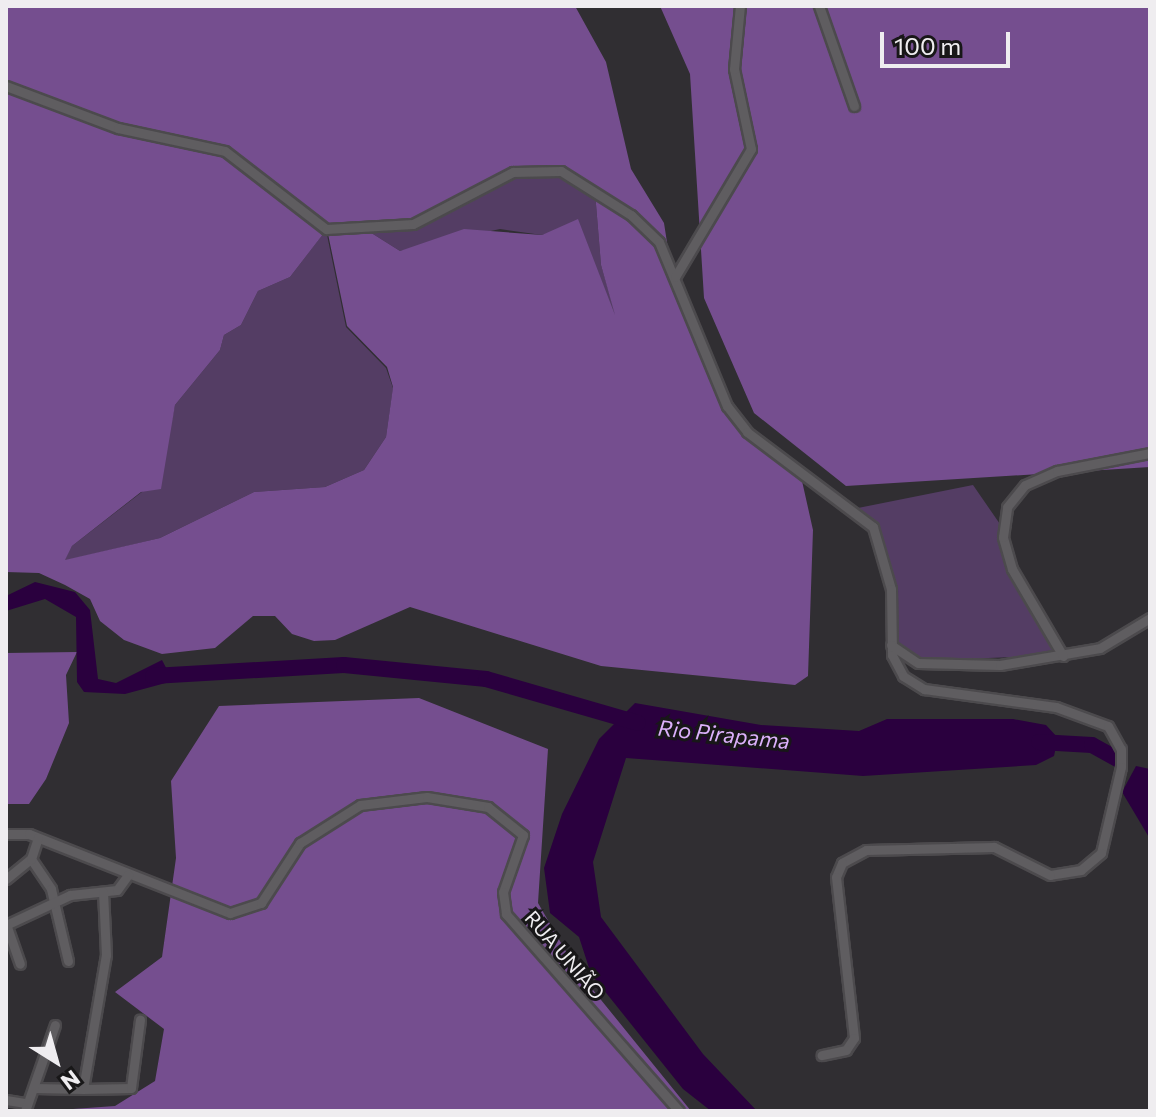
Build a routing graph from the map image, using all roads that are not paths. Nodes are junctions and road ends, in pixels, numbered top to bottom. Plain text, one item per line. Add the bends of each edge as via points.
1 (740, 6) edge
2 (819, 6) edge
3 (6, 86) edge
4 (854, 106) dead end
5 (675, 277) junction
6 (1150, 453) edge
7 (1150, 618) edge
8 (891, 645) junction
9 (1063, 656) junction
10 (6, 834) edge
11 (38, 838) junction
12 (31, 859) junction
13 (128, 875) junction
14 (6, 879) edge
15 (103, 892) junction
16 (55, 901) junction
17 (6, 924) edge
18 (68, 961) dead end
19 (20, 964) dead end
20 (140, 1020) dead end
21 (55, 1025) dead end
22 (822, 1055) dead end
23 (35, 1088) junction
24 (83, 1089) junction
25 (6, 1100) edge
26 (25, 1107) edge
27 (679, 1111) edge

1 - 5 street via 734,69 751,149
2 - 4 street
3 - 5 street via 118,128 225,151 326,229 413,224 513,172 553,169 648,229
5 - 8 street via 735,419 863,516 878,535 891,589
6 - 9 street via 1057,471 1025,485 1002,519 1012,569
7 - 9 street via 1100,648
8 - 9 street via 918,663 959,667
8 - 22 street via 903,676 924,689 1056,707 1102,721 1117,739 1121,767 1101,853 1081,870 1050,875 994,847 866,850 846,859 836,877 854,1038 846,1050
10 - 11 street
11 - 12 street
11 - 13 street
12 - 14 street
12 - 16 street
13 - 15 street via 121,887
13 - 27 street, RUA UNIÃO via 230,913 261,903 300,843 360,805 427,797 488,807 523,835 503,892 506,914
15 - 16 street
15 - 24 street via 106,955
16 - 17 street
16 - 18 street
17 - 19 street
20 - 24 street via 131,1088
21 - 23 street
23 - 24 street
23 - 26 street
25 - 26 street

